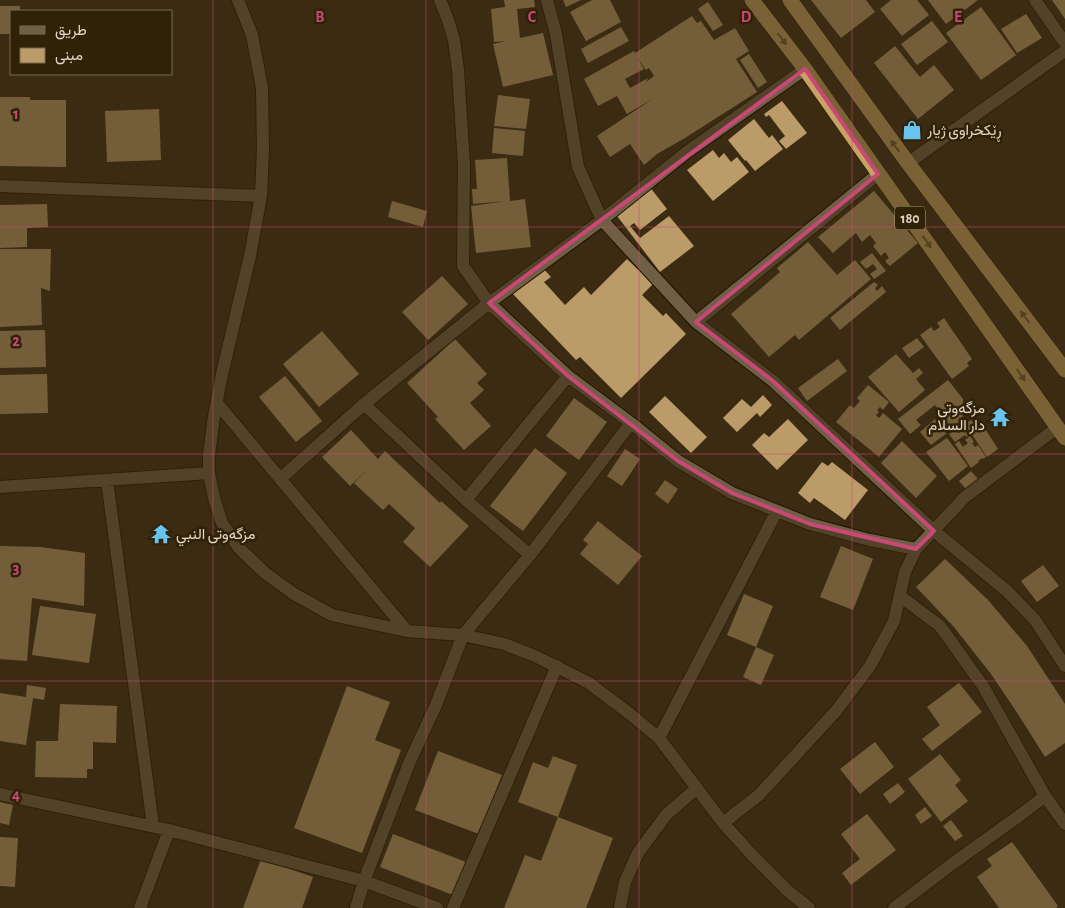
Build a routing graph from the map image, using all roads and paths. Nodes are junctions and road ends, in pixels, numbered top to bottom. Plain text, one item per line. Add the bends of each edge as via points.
1 (238, 0) edge
2 (440, 0) edge
3 (547, 0) edge
4 (752, 0) edge
5 (790, 0) edge
6 (1035, 0) edge
7 (1065, 43) edge
8 (1065, 50) edge
9 (805, 69) junction
10 (908, 163) junction
11 (878, 174) junction
12 (0, 186) edge
13 (260, 196) junction
14 (602, 220) junction
15 (489, 303) junction
16 (696, 322) junction
17 (1065, 370) edge
18 (568, 376) junction
19 (217, 403) junction
20 (364, 404) junction
21 (631, 422) junction
22 (1061, 433) edge
23 (209, 473) junction
24 (280, 479) junction
25 (107, 480) junction
26 (0, 487) edge
27 (466, 500) junction
28 (777, 511) junction
29 (934, 531) junction
30 (916, 549) junction
31 (530, 555) junction
32 (900, 596) junction
33 (407, 631) junction
34 (463, 635) junction
35 (557, 666) junction
36 (1065, 666) edge
37 (658, 738) junction
38 (697, 788) junction
39 (0, 794) edge
40 (1045, 796) junction
41 (723, 823) junction
42 (1065, 824) edge
43 (153, 826) junction
44 (169, 830) junction
45 (364, 881) junction
46 (140, 908) edge
47 (356, 908) edge
48 (437, 908) edge
49 (453, 908) edge
50 (620, 908) edge
51 (809, 908) edge
52 (894, 908) edge

1 - 13 street via 252,35 262,88
2 - 15 street via 454,40 458,70 464,165 463,266
3 - 14 street via 556,34 578,167
4 -> 9 highway, 180
10 -> 5 highway, 180
6 - 7 street
8 - 10 street
9 - 11 highway, 180
9 - 14 street via 687,152
17 -> 10 highway, 180
11 - 16 street
11 -> 22 highway, 180
12 - 13 street
13 - 19 street
14 - 15 street
14 - 16 street
15 - 18 street
15 - 20 street
16 - 29 street via 773,381
18 - 21 street
18 - 27 street
19 - 23 street
19 - 24 street
20 - 24 street
20 - 27 street
21 - 28 street via 678,461 732,493
21 - 31 street
22 - 29 street via 965,497
23 - 25 street
23 - 33 street via 222,523 239,548 265,574 332,615
24 - 33 street
25 - 26 street
25 - 43 street
27 - 31 street
28 - 30 street via 810,524
28 - 37 street
29 - 30 street
29 - 36 street via 1007,591 1036,620
30 - 32 street via 905,572
31 - 34 street
32 - 40 street via 940,626 983,686
32 - 41 street via 894,621 870,666 836,711 759,794
33 - 34 street
34 - 35 street via 504,644
34 - 45 street
35 - 37 street via 589,683
35 - 49 street
37 - 38 street
38 - 41 street
38 - 50 street via 666,815 638,853 625,882
39 - 43 street
40 - 42 street
40 - 52 street
41 - 51 street via 781,884
43 - 44 street
44 - 45 street
44 - 46 street
45 - 47 street
45 - 48 street

